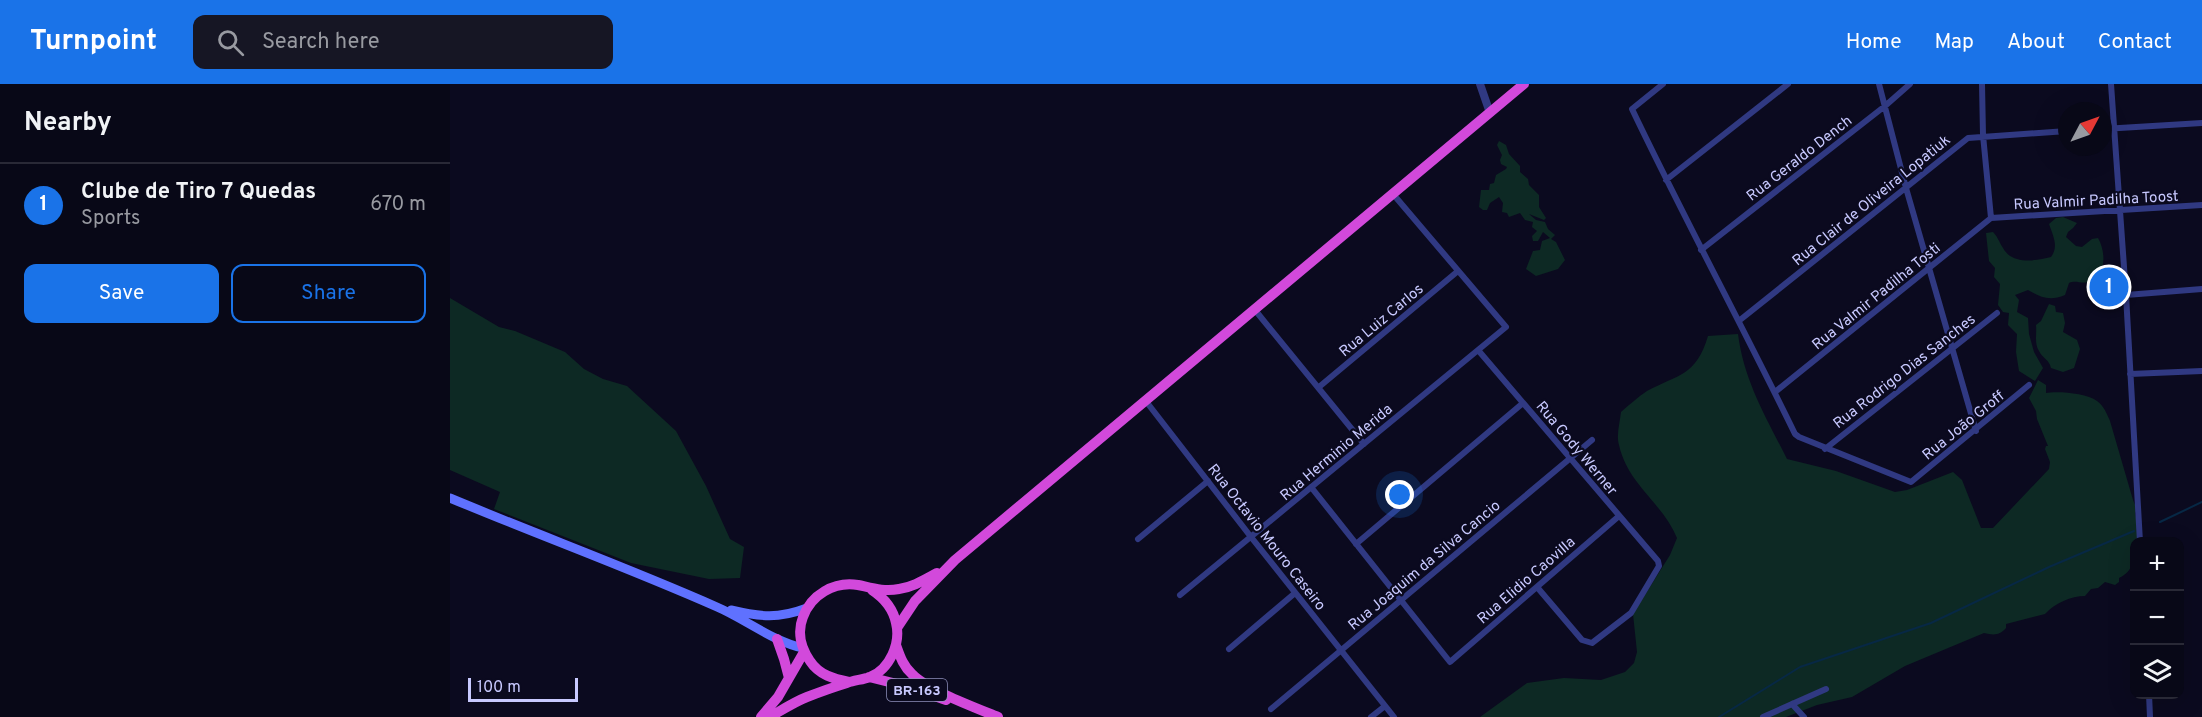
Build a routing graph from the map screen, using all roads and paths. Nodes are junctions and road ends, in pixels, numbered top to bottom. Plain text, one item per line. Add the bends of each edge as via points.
1 (1480, 84) edge
2 (1524, 84) edge
3 (1663, 84) edge
4 (1788, 84) edge
5 (1879, 84) edge
6 (1910, 84) edge
7 (1982, 84) edge
8 (2111, 84) edge
9 (1886, 106) junction
10 (1491, 113) junction
11 (2202, 123) edge
12 (2114, 129) junction
13 (2058, 131) edge
14 (1983, 135) junction
15 (1666, 180) junction
16 (1906, 188) junction
17 (1393, 194) junction
18 (2202, 206) edge
19 (2119, 209) junction
20 (1990, 218) junction
21 (1701, 250) junction
22 (1930, 269) junction
23 (1458, 271) junction
24 (2202, 289) edge
25 (2126, 295) junction
26 (1255, 310) junction
27 (1997, 313) dead end
28 (1740, 320) junction
29 (1952, 348) junction
30 (1478, 350) junction
31 (2202, 371) edge
32 (2130, 374) junction
33 (2029, 385) dead end
34 (1319, 387) junction
35 (1775, 392) junction
36 (1145, 400) junction
37 (1523, 403) junction
38 (1976, 431) junction
39 (1592, 440) dead end
40 (1364, 444) junction
41 (1825, 448) junction
42 (1570, 458) junction
43 (1208, 481) junction
44 (1311, 487) junction
45 (450, 498) edge
46 (1618, 516) junction
47 (1251, 537) junction
48 (2140, 537) edge
49 (1138, 539) dead end
50 (1356, 544) junction
51 (955, 560) junction
52 (1537, 587) junction
53 (867, 588) junction
54 (1295, 593) junction
55 (1180, 595) dead end
56 (1401, 600) junction
57 (717, 607) junction
58 (807, 608) junction
59 (897, 628) junction
60 (777, 639) junction
61 (896, 645) junction
62 (1229, 649) dead end
63 (804, 650) junction
64 (1341, 650) junction
65 (869, 677) junction
66 (789, 678) junction
67 (849, 682) junction
68 (1826, 689) dead end
69 (2149, 699) edge
70 (964, 703) junction
71 (1792, 704) junction
72 (1385, 706) junction
73 (1271, 709) dead end
74 (761, 717) edge
75 (770, 717) edge
76 (998, 717) edge
77 (1371, 717) edge
78 (1394, 717) edge
79 (1764, 717) edge
80 (1804, 717) edge
81 (2150, 717) edge

1 - 10 street
2 - 10 highway
3 - 15 street via 1632,109
4 - 15 street
5 - 9 street
6 - 9 street, Rua Geraldo Dench
7 - 14 street
8 - 12 street
9 - 16 street
9 - 21 street, Rua Geraldo Dench
10 - 17 highway
11 - 12 street
12 - 19 street
13 - 14 street, Rua Clair de Oliveira Lopatiuk
14 - 16 street, Rua Clair de Oliveira Lopatiuk via 1968,138
14 - 20 street
15 - 21 street
16 - 22 street
16 - 28 street, Rua Clair de Oliveira Lopatiuk
17 - 23 street
17 - 26 highway
18 - 19 street, Rua Valmir Padilha Toost
19 - 20 street, Rua Valmir Padilha Toost
19 - 25 street
20 - 22 street, Rua Valmir Padilha Tosti
21 - 28 street
22 - 29 street
22 - 35 street, Rua Valmir Padilha Tosti
23 - 30 street, Rua Herminio Merida via 1506,327
23 - 34 street, Rua Luiz Carlos
24 - 25 street
25 - 32 street
26 - 34 street
26 - 36 highway
27 - 29 street, Rua Rodrigo Dias Sanches
28 - 35 street
29 - 38 street
29 - 41 street, Rua Rodrigo Dias Sanches
30 - 37 street, Rua Gody Werner
30 - 40 street, Rua Herminio Merida
31 - 32 street
32 - 48 street
33 - 38 street, Rua João Groff
34 - 40 street
35 - 41 street via 1795,434
36 - 43 street, Rua Octavio Mouro Caseiro
36 - 51 highway
37 - 42 street, Rua Gody Werner
37 - 50 street
38 - 41 street, Rua João Groff via 1911,482
39 - 42 street, Rua Joaquim da Silva Cancio
40 - 44 street, Rua Herminio Merida
42 - 46 street, Rua Gody Werner
42 - 56 street, Rua Joaquim da Silva Cancio
43 - 47 street, Rua Octavio Mouro Caseiro
43 - 49 street
44 - 47 street, Rua Herminio Merida
44 - 50 street
45 - 57 main road
46 - 52 street, Rua Elidio Caovilla
46 - 52 street, Rua Gody Werner via 1658,561 1658,569 1631,613 1592,643 1582,640
47 - 54 street, Rua Octavio Mouro Caseiro
47 - 55 street, Rua Herminio Merida
50 - 56 street
51 - 53 highway via 909,587 887,591
51 - 59 highway via 915,601
52 - 56 street, Rua Elidio Caovilla via 1450,662
53 - 58 highway via 847,584 828,588
53 - 59 highway, BR-163 via 888,603
54 - 62 street
54 - 64 street, Rua Octavio Mouro Caseiro
56 - 64 street, Rua Joaquim da Silva Cancio
57 - 58 main road via 767,617
57 - 60 main road
58 - 63 highway via 800,630
59 - 61 highway, BR-163
60 - 63 main road
60 - 66 highway
61 - 65 highway, BR-163 via 889,661
61 - 70 highway, BR-163 via 900,659 912,674
63 - 66 highway
63 - 67 highway via 822,674
64 - 72 street, Rua Octavio Mouro Caseiro
64 - 73 street, Rua Joaquim da Silva Cancio
65 - 67 highway, BR-163
65 - 70 highway, BR-163
66 - 74 highway
67 - 75 highway, BR-163 via 805,698
68 - 71 street
69 - 81 street
70 - 76 highway, BR-163
71 - 79 street
71 - 80 street
72 - 77 street
72 - 78 street, Rua Octavio Mouro Caseiro

